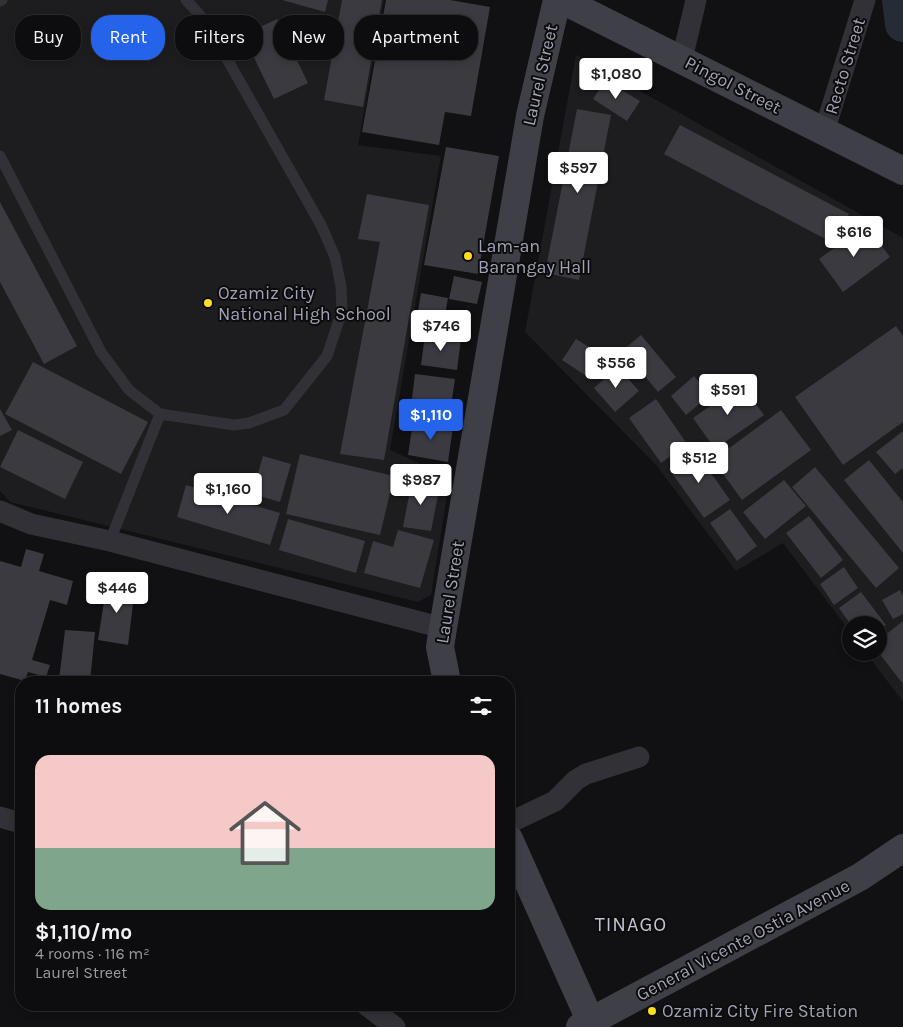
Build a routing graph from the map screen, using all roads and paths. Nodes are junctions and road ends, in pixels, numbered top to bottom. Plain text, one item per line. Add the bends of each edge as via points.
1 (186, 0) edge
2 (557, 0) edge
3 (562, 0) edge
4 (696, 0) edge
5 (865, 0) edge
6 (682, 59) junction
7 (824, 132) junction
8 (0, 156) edge
9 (903, 171) edge
10 (160, 414) junction
11 (0, 511) edge
12 (110, 541) junction
13 (443, 628) junction
14 (446, 676) edge
15 (639, 757) dead end
16 (0, 817) edge
17 (515, 820) edge
18 (15, 821) edge
19 (903, 848) edge
20 (515, 854) edge
21 (374, 1011) edge
22 (585, 1024) edge
23 (395, 1027) edge

1 - 10 lane via 199,14 227,59 321,225 335,257 342,311 327,356 284,410 234,425
2 - 13 street, Laurel Street via 530,116
3 - 6 street, Pingol Street
4 - 6 street
5 - 7 street, Recto Street
6 - 7 street, Pingol Street
7 - 9 street, Pingol Street
8 - 10 lane via 101,352 129,390
10 - 12 lane
11 - 12 street via 31,524
12 - 13 street
13 - 14 street, Laurel Street via 440,647
15 - 17 street via 586,774 555,801
16 - 18 street
19 - 22 street, General Vicente Ostia Avenue via 860,877
20 - 22 street
21 - 23 street

